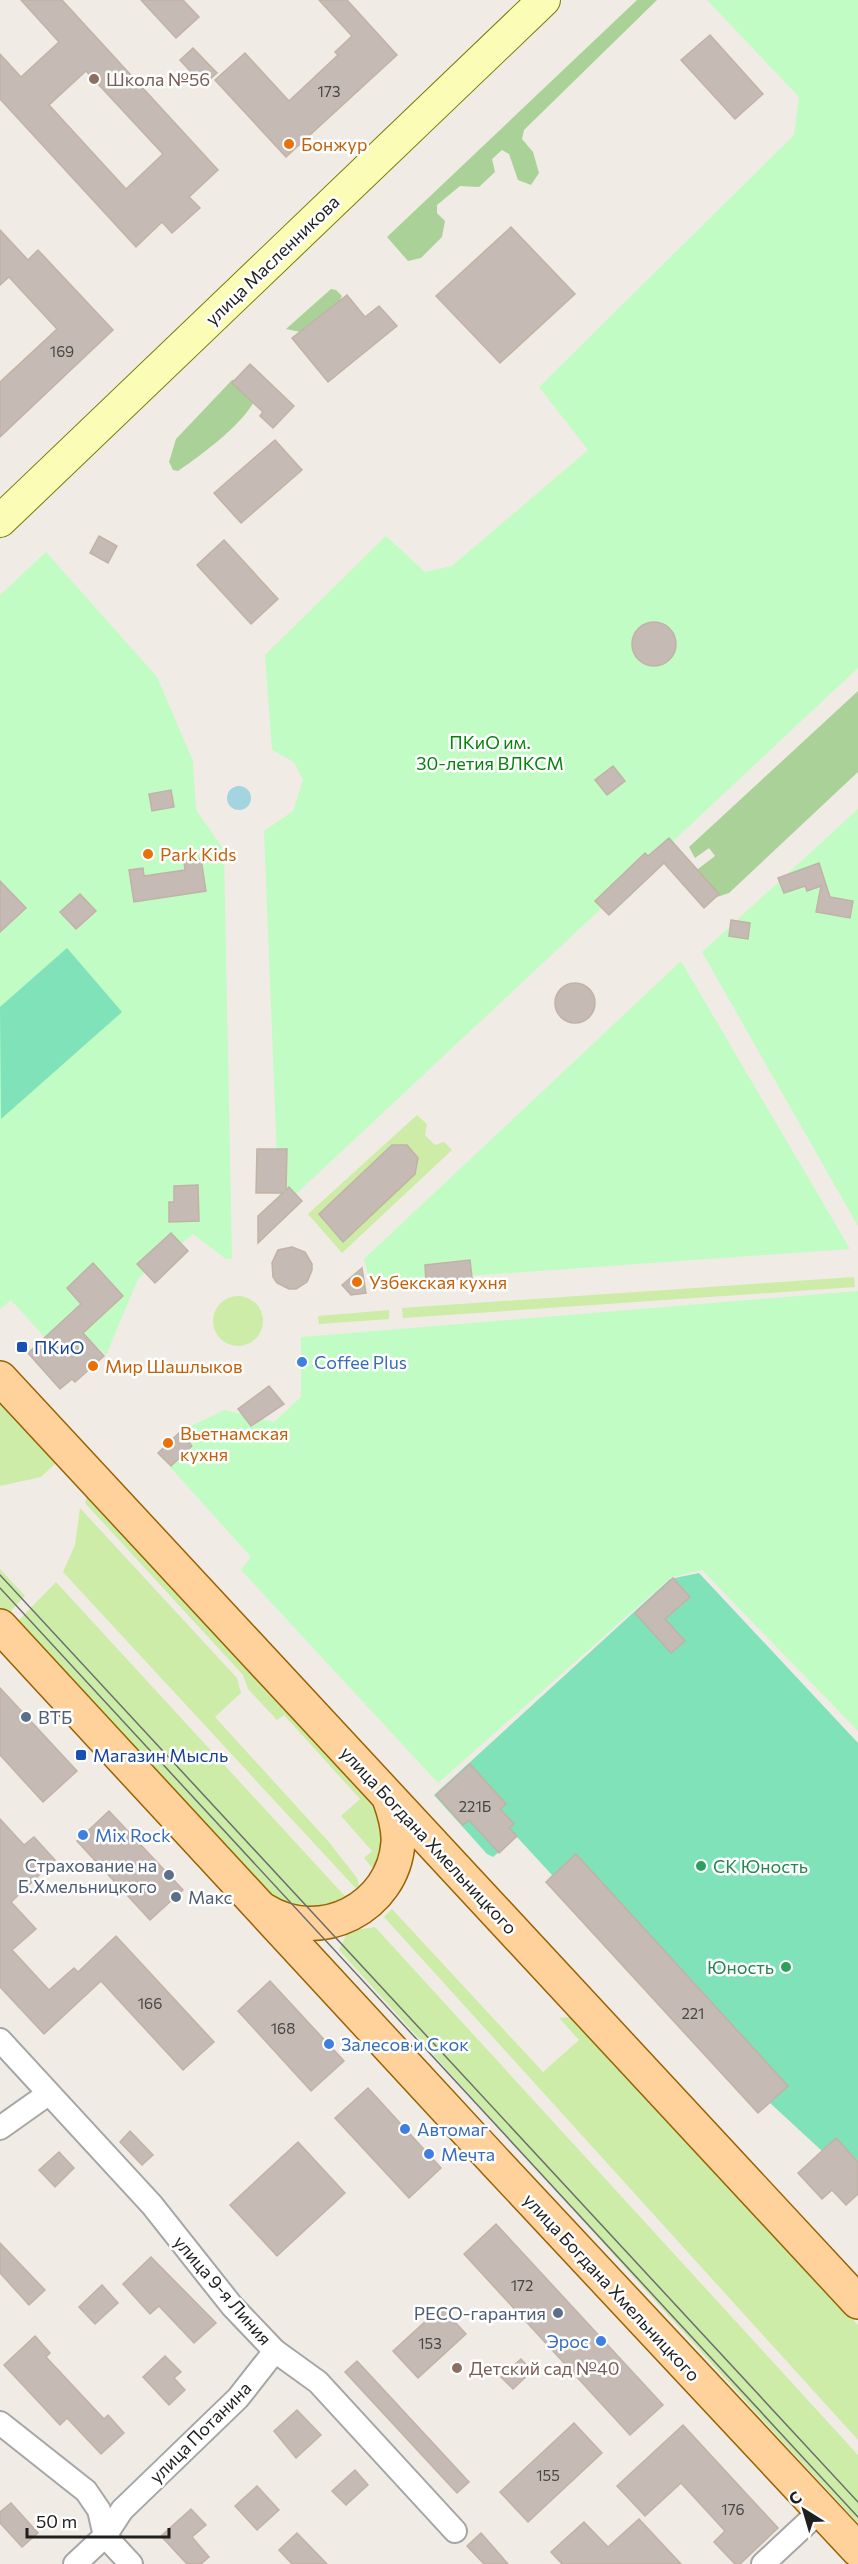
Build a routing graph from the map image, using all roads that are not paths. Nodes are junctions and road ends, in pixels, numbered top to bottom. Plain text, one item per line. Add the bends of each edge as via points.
1 (544, 0) edge
2 (0, 521) edge
3 (0, 1378) edge
4 (0, 1626) edge
5 (388, 1796) junction
6 (258, 1905) junction
7 (0, 2040) edge
8 (48, 2094) junction
9 (0, 2128) edge
10 (858, 2302) edge
11 (275, 2351) junction
12 (0, 2423) edge
13 (821, 2510) junction
14 (454, 2531) dead end
15 (105, 2536) junction
16 (858, 2550) edge
17 (75, 2564) edge
18 (131, 2564) edge
19 (762, 2564) edge

1 - 2 main road, улица Масленникова
3 - 5 main road, улица Богдана Хмельницкого
4 - 6 main road, улица Богдана Хмельницкого
5 - 6 main road via 396,1818 398,1842 394,1865 384,1886 367,1904 338,1920 309,1924 291,1922
5 - 10 main road, улица Богдана Хмельницкого
6 - 13 main road, улица Богдана Хмельницкого
7 - 8 street, улица 9-я Линия
8 - 9 street
8 - 11 street, улица 9-я Линия via 152,2205 232,2306
11 - 14 street, улица 9-я Линия via 318,2382
11 - 15 street, улица Потанина via 238,2398 122,2510
12 - 15 street via 86,2491 99,2510
13 - 16 main road, улица Богдана Хмельницкого
13 - 19 street
15 - 17 street, улица Потанина
15 - 18 street

